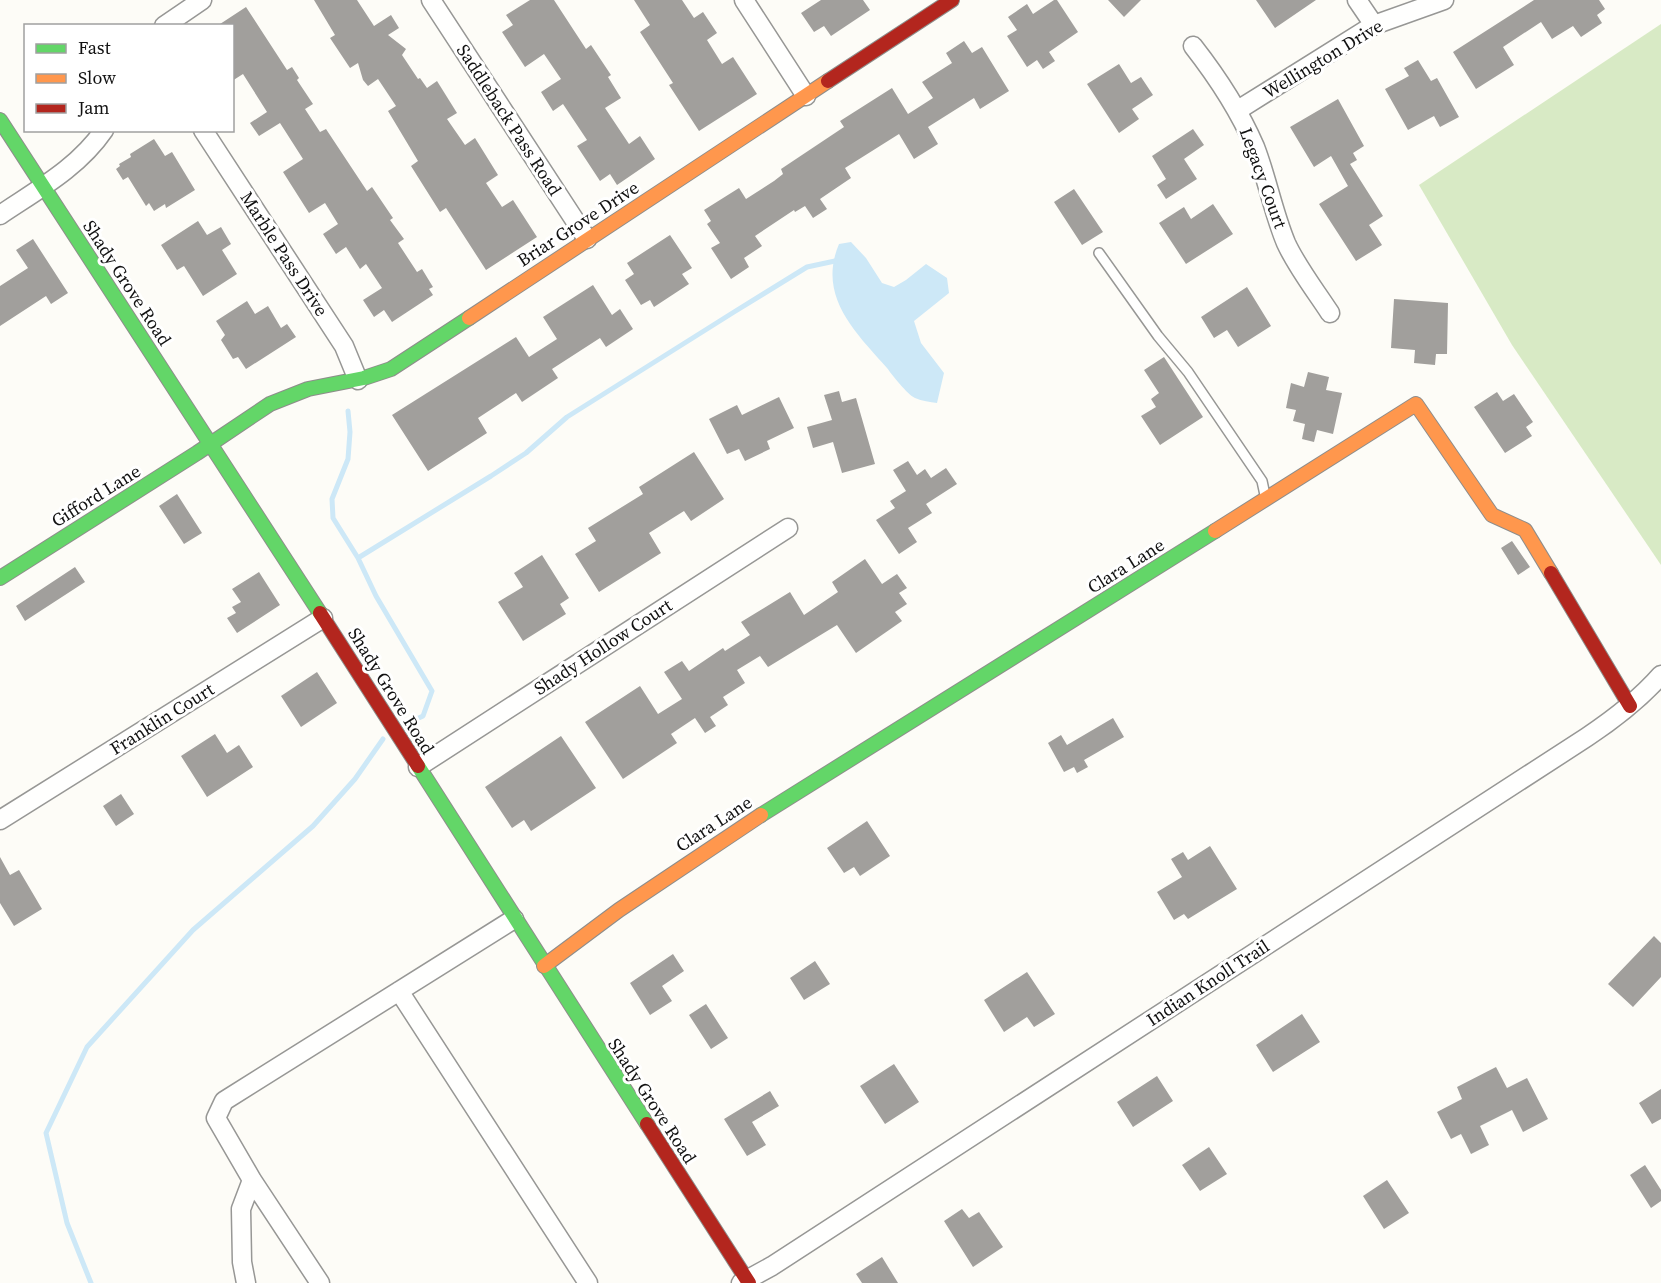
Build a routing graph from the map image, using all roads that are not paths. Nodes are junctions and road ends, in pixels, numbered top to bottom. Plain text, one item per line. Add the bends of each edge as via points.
1 (202, 0) edge
2 (430, 0) edge
3 (744, 0) edge
4 (952, 0) edge
5 (1357, 0) edge
6 (1444, 0) edge
7 (167, 24) edge
8 (1374, 25) junction
9 (1193, 46) dead end
10 (806, 96) junction
11 (1238, 110) junction
12 (0, 120) edge
13 (103, 132) edge
14 (204, 132) edge
15 (43, 186) junction
16 (0, 215) edge
17 (587, 239) junction
18 (1100, 253) dead end
19 (1329, 313) dead end
20 (358, 380) junction
21 (210, 443) junction
22 (1266, 497) junction
23 (788, 528) dead end
24 (0, 578) edge
25 (323, 618) junction
26 (1661, 675) edge
27 (1630, 706) junction
28 (418, 767) junction
29 (0, 820) edge
30 (514, 919) junction
31 (544, 966) junction
32 (399, 991) junction
33 (252, 1180) junction
34 (746, 1282) edge
35 (246, 1283) edge
36 (320, 1283) edge
37 (588, 1283) edge

1 - 7 street
2 - 17 street, Saddleback Pass Road
3 - 10 street
4 - 10 street, Briar Grove Drive
5 - 8 street
6 - 8 street, Wellington Drive
8 - 11 street, Wellington Drive
9 - 11 street, Legacy Court
10 - 17 street, Briar Grove Drive
11 - 19 street, Legacy Court via 1256,149 1287,246
12 - 15 street, Shady Grove Road
13 - 15 street via 76,163
14 - 20 street, Marble Pass Drive via 344,346
15 - 16 street
15 - 21 street, Shady Grove Road
17 - 20 street, Briar Grove Drive via 391,369
18 - 22 lane via 1188,372 1262,481
20 - 21 street, Briar Grove Drive via 304,389 283,397
21 - 24 street, Gifford Lane
21 - 25 street, Shady Grove Road
22 - 27 street, Clara Lane via 1416,404 1492,515 1525,530
22 - 31 street, Clara Lane via 741,827
23 - 28 street, Shady Hollow Court
25 - 28 street, Shady Grove Road
25 - 29 street, Franklin Court
26 - 27 street, Indian Knoll Trail
27 - 34 street, Indian Knoll Trail
28 - 30 street, Shady Grove Road
30 - 31 street, Shady Grove Road
30 - 32 street
31 - 34 street, Shady Grove Road
32 - 33 street via 224,1101 216,1118
32 - 37 street
33 - 35 street via 241,1209
33 - 36 street

